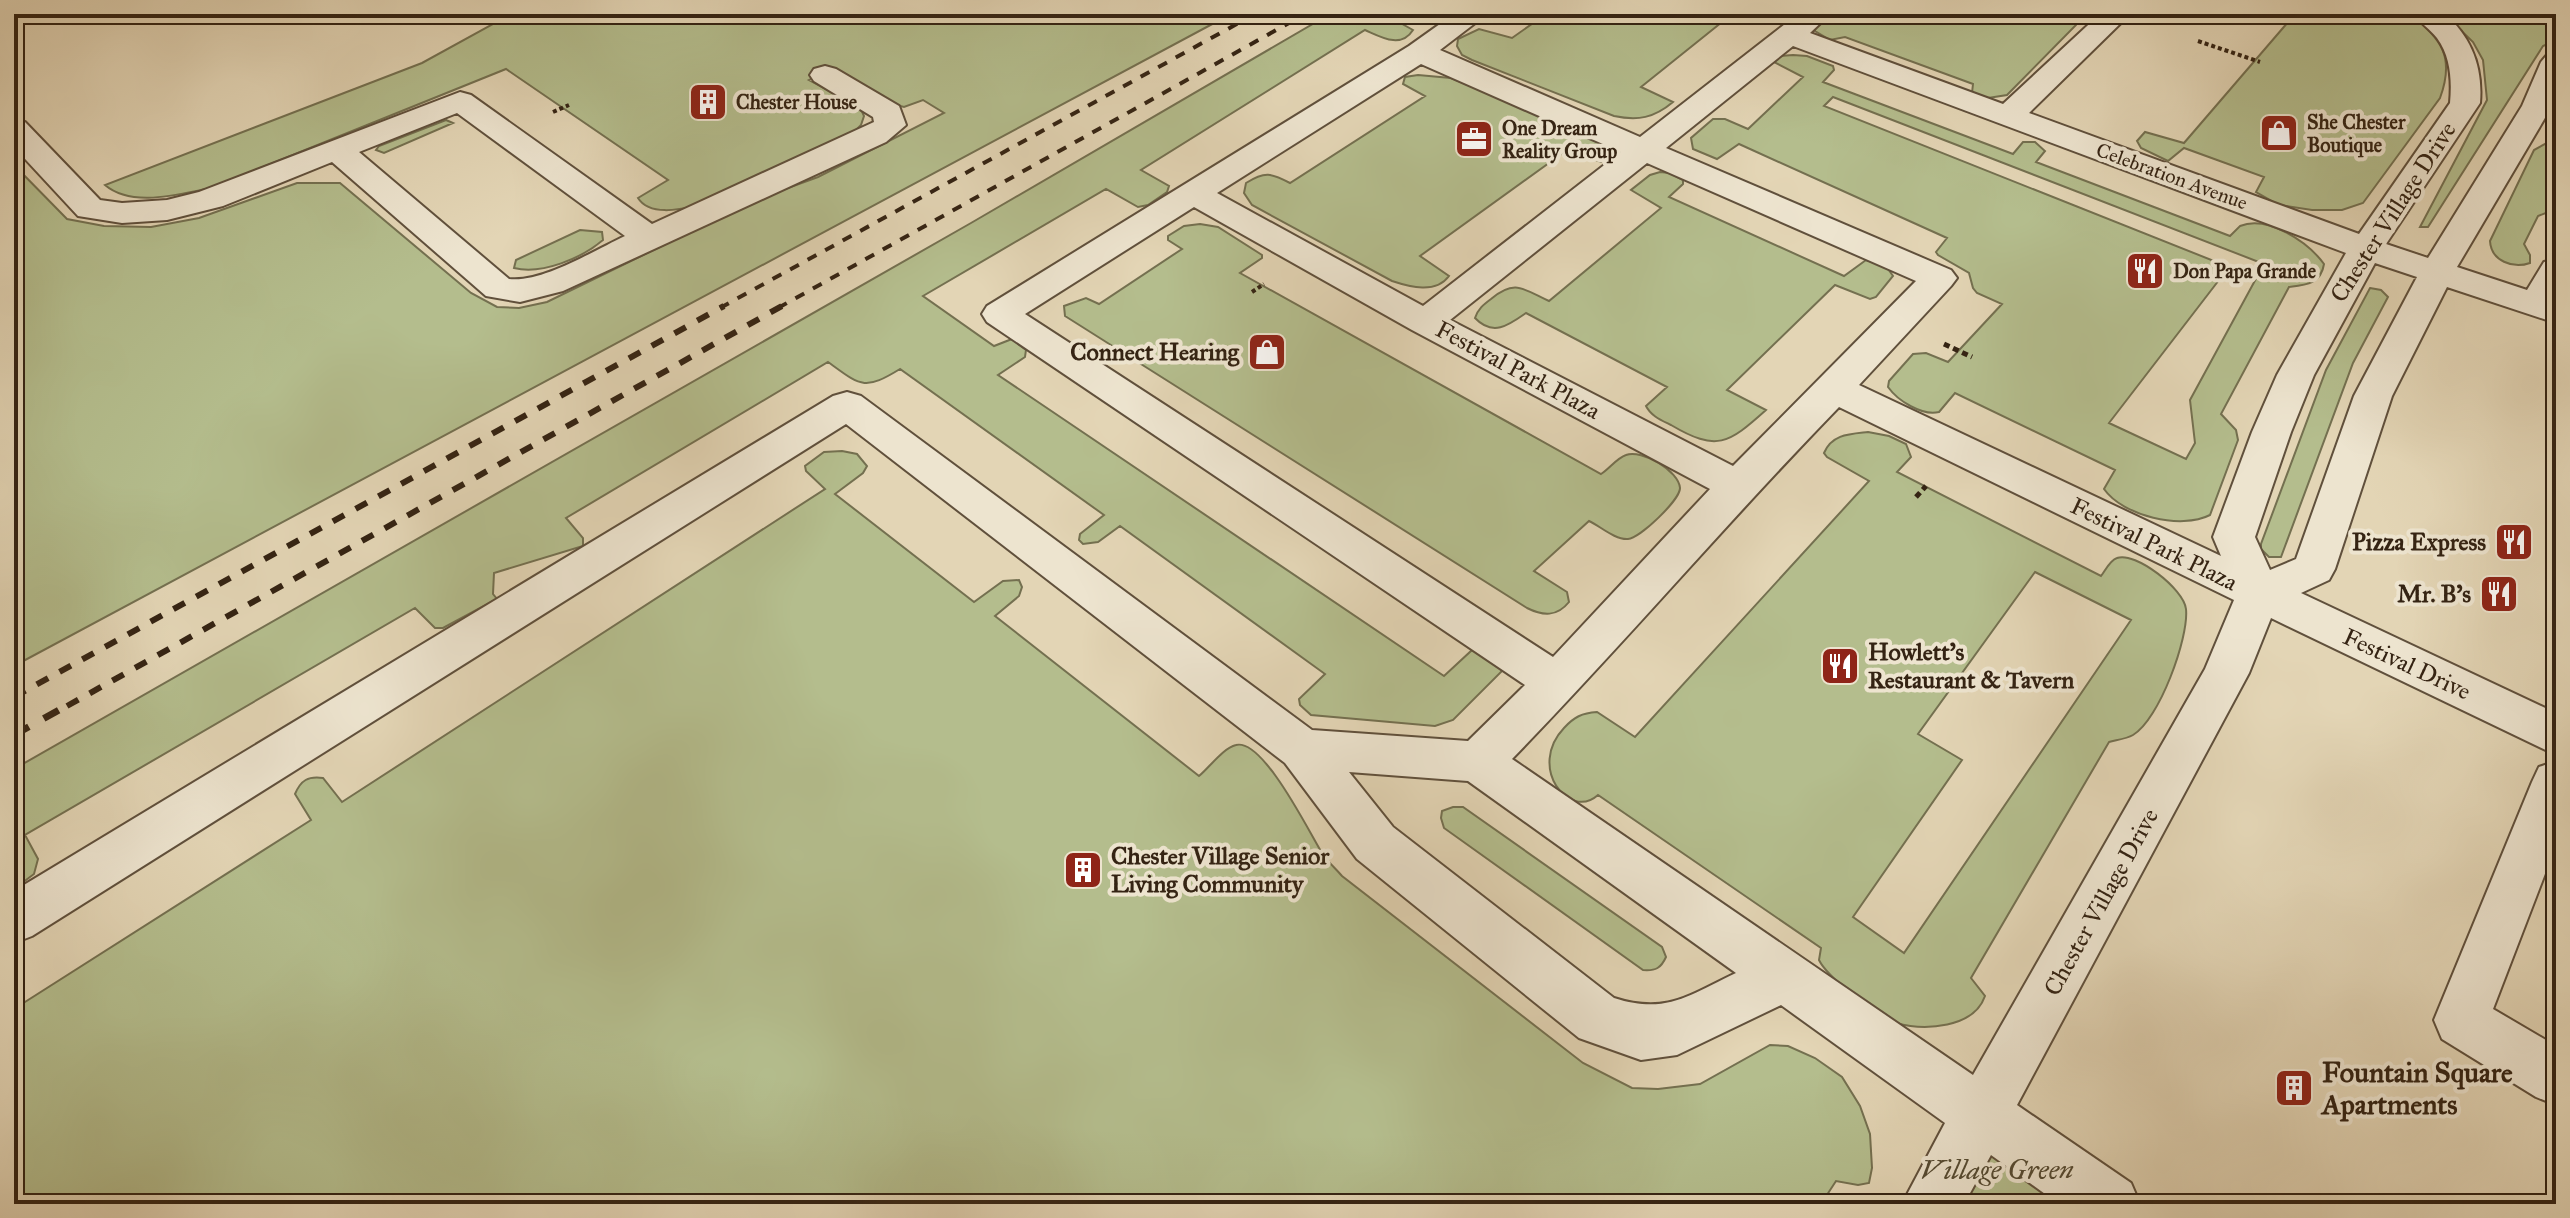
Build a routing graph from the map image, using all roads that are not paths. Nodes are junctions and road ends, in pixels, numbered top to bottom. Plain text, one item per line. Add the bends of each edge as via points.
1 (1473, 14) edge
2 (2116, 14) edge
3 (2428, 14) edge
4 (1803, 24) edge
5 (1419, 52) junction
6 (2556, 62) edge
7 (825, 75) dead end
8 (2547, 110) edge
9 (2008, 116) junction
10 (14, 129) edge
11 (1647, 149) junction
12 (337, 150) junction
13 (1193, 193) junction
14 (650, 238) junction
15 (2364, 248) junction
16 (2556, 270) edge
17 (2437, 272) junction
18 (2546, 309) edge
19 (1425, 322) junction
20 (1834, 389) junction
21 (1737, 486) junction
22 (2258, 594) junction
23 (1557, 683) junction
24 (2556, 735) edge
25 (1302, 749) junction
26 (1478, 762) junction
27 (2556, 782) edge
28 (14, 919) edge
29 (1785, 976) junction
30 (2556, 1077) edge
31 (1983, 1116) junction
32 (1932, 1204) edge
33 (2110, 1204) edge

1 - 5 street
2 - 9 street
3 - 15 street, Chester Village Drive via 2454,40 2464,63 2465,103
4 - 9 street, Celebration Avenue
4 - 11 street, Festival Park Plaza
5 - 11 street
5 - 13 street
6 - 8 street
7 - 14 street via 888,113 890,125
8 - 17 street
9 - 15 street, Celebration Avenue
10 - 12 street via 90,209 122,213 167,210 211,199
11 - 19 street, Festival Park Plaza
11 - 20 street via 1939,278
12 - 14 street via 460,101
12 - 14 street via 499,288 520,291 551,283
13 - 19 street
13 - 23 street via 1000,314
15 - 17 street, Celebration Avenue
15 - 22 street, Chester Village Drive via 2277,416 2234,537
16 - 18 street
17 - 18 street, Celebration Avenue
17 - 22 street via 2373,396 2314,569
19 - 21 street, Festival Park Plaza
20 - 21 street
20 - 22 street, Festival Park Plaza
21 - 23 street
22 - 24 street, Festival Drive
22 - 31 street, Chester Village Drive via 2226,673
23 - 26 street
25 - 26 street
25 - 28 street via 847,405
25 - 29 street via 1375,843 1598,1019 1641,1033 1677,1029
26 - 29 street
27 - 30 street via 2461,1020
29 - 31 street
31 - 32 street, Chester Village Drive
31 - 33 street

